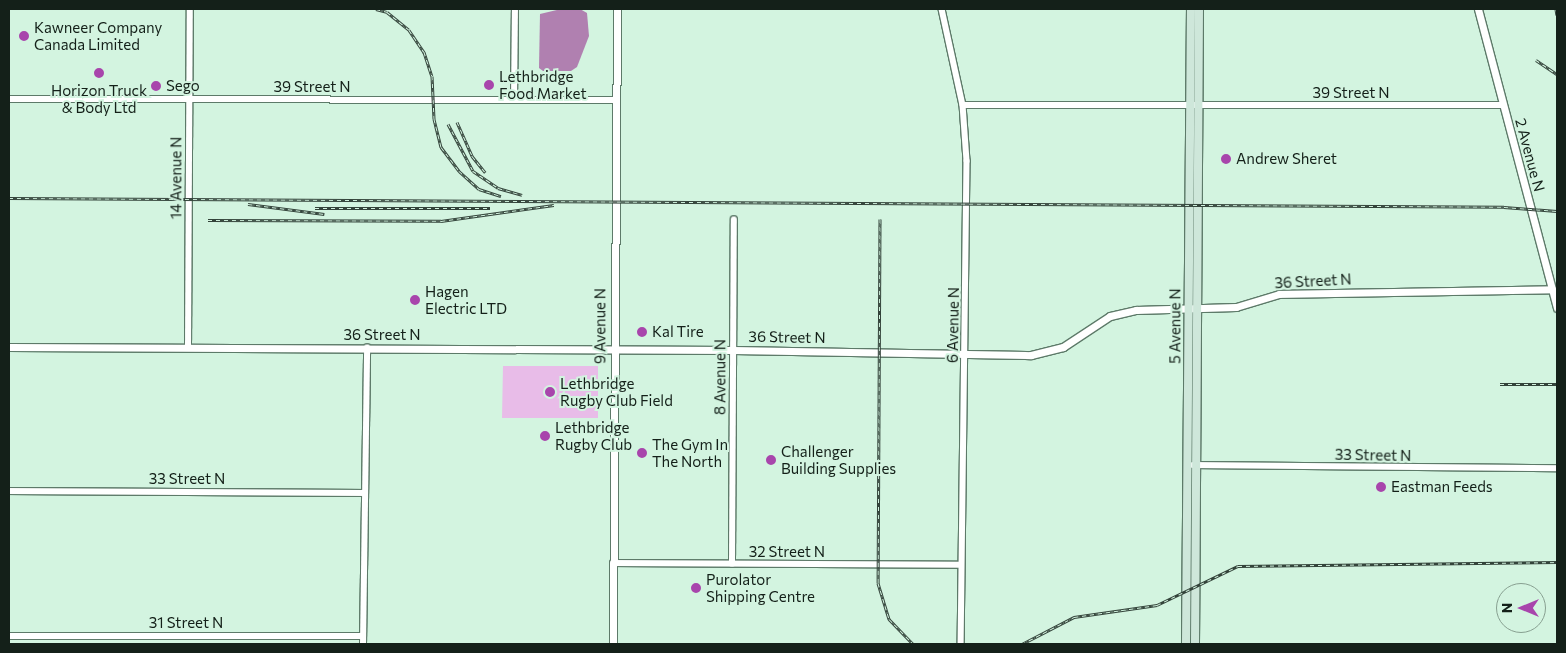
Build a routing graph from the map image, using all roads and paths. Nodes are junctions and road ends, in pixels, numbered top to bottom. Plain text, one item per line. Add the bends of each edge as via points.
1 (190, 9) edge
2 (514, 9) edge
3 (617, 9) edge
4 (942, 9) edge
5 (1191, 9) edge
6 (1199, 9) edge
7 (1478, 9) edge
8 (9, 99) edge
9 (189, 100) junction
10 (514, 100) junction
11 (616, 100) junction
12 (1502, 104) junction
13 (963, 105) junction
14 (1195, 105) junction
15 (734, 220) dead end
16 (1552, 289) junction
17 (1193, 308) junction
18 (1557, 308) edge
19 (9, 348) edge
20 (188, 348) junction
21 (367, 348) junction
22 (614, 350) junction
23 (733, 350) junction
24 (965, 354) junction
25 (1192, 466) junction
26 (1557, 468) edge
27 (9, 491) edge
28 (364, 493) junction
29 (613, 563) junction
30 (732, 564) junction
31 (961, 565) junction
32 (9, 636) edge
33 (363, 636) junction
34 (363, 644) edge
35 (613, 644) edge
36 (961, 644) edge
37 (1186, 644) edge
38 (1195, 644) edge

1 - 9 street, 14 Avenue N
2 - 10 street
3 - 11 street, 9 Avenue N
4 - 13 street, 6 Avenue N
5 - 14 main road, 5 Avenue N
6 - 14 main road, 5 Avenue N
7 - 12 street, 2 Avenue N
8 - 9 street, 39 Street N
9 - 10 street, 39 Street N
9 - 20 street, 14 Avenue N
10 - 11 street, 39 Street N
11 - 22 street, 9 Avenue N
12 - 14 street, 39 Street N
12 - 16 street, 2 Avenue N
13 - 14 street, 39 Street N
13 - 24 street, 6 Avenue N via 967,160
14 - 17 main road, 5 Avenue N
15 - 23 street, 8 Avenue N
16 - 17 street, 36 Street N via 1279,294 1236,307
16 - 18 street, 2 Avenue N
17 - 24 street, 36 Street N via 1136,310 1110,316 1063,346 1031,355
17 - 25 main road, 5 Avenue N
19 - 20 street, 36 Street N
20 - 21 street, 36 Street N
21 - 22 street, 36 Street N
21 - 28 street
22 - 23 street, 36 Street N
22 - 29 street, 9 Avenue N
23 - 24 street, 36 Street N
23 - 30 street, 8 Avenue N
24 - 31 street, 6 Avenue N
25 - 26 street, 33 Street N
25 - 37 main road, 5 Avenue N
25 - 38 main road, 5 Avenue N
27 - 28 street, 33 Street N
28 - 33 street
29 - 30 street, 32 Street N
29 - 35 street, 9 Avenue N
30 - 31 street, 32 Street N
31 - 36 street, 6 Avenue N
32 - 33 street, 31 Street N
33 - 34 street

